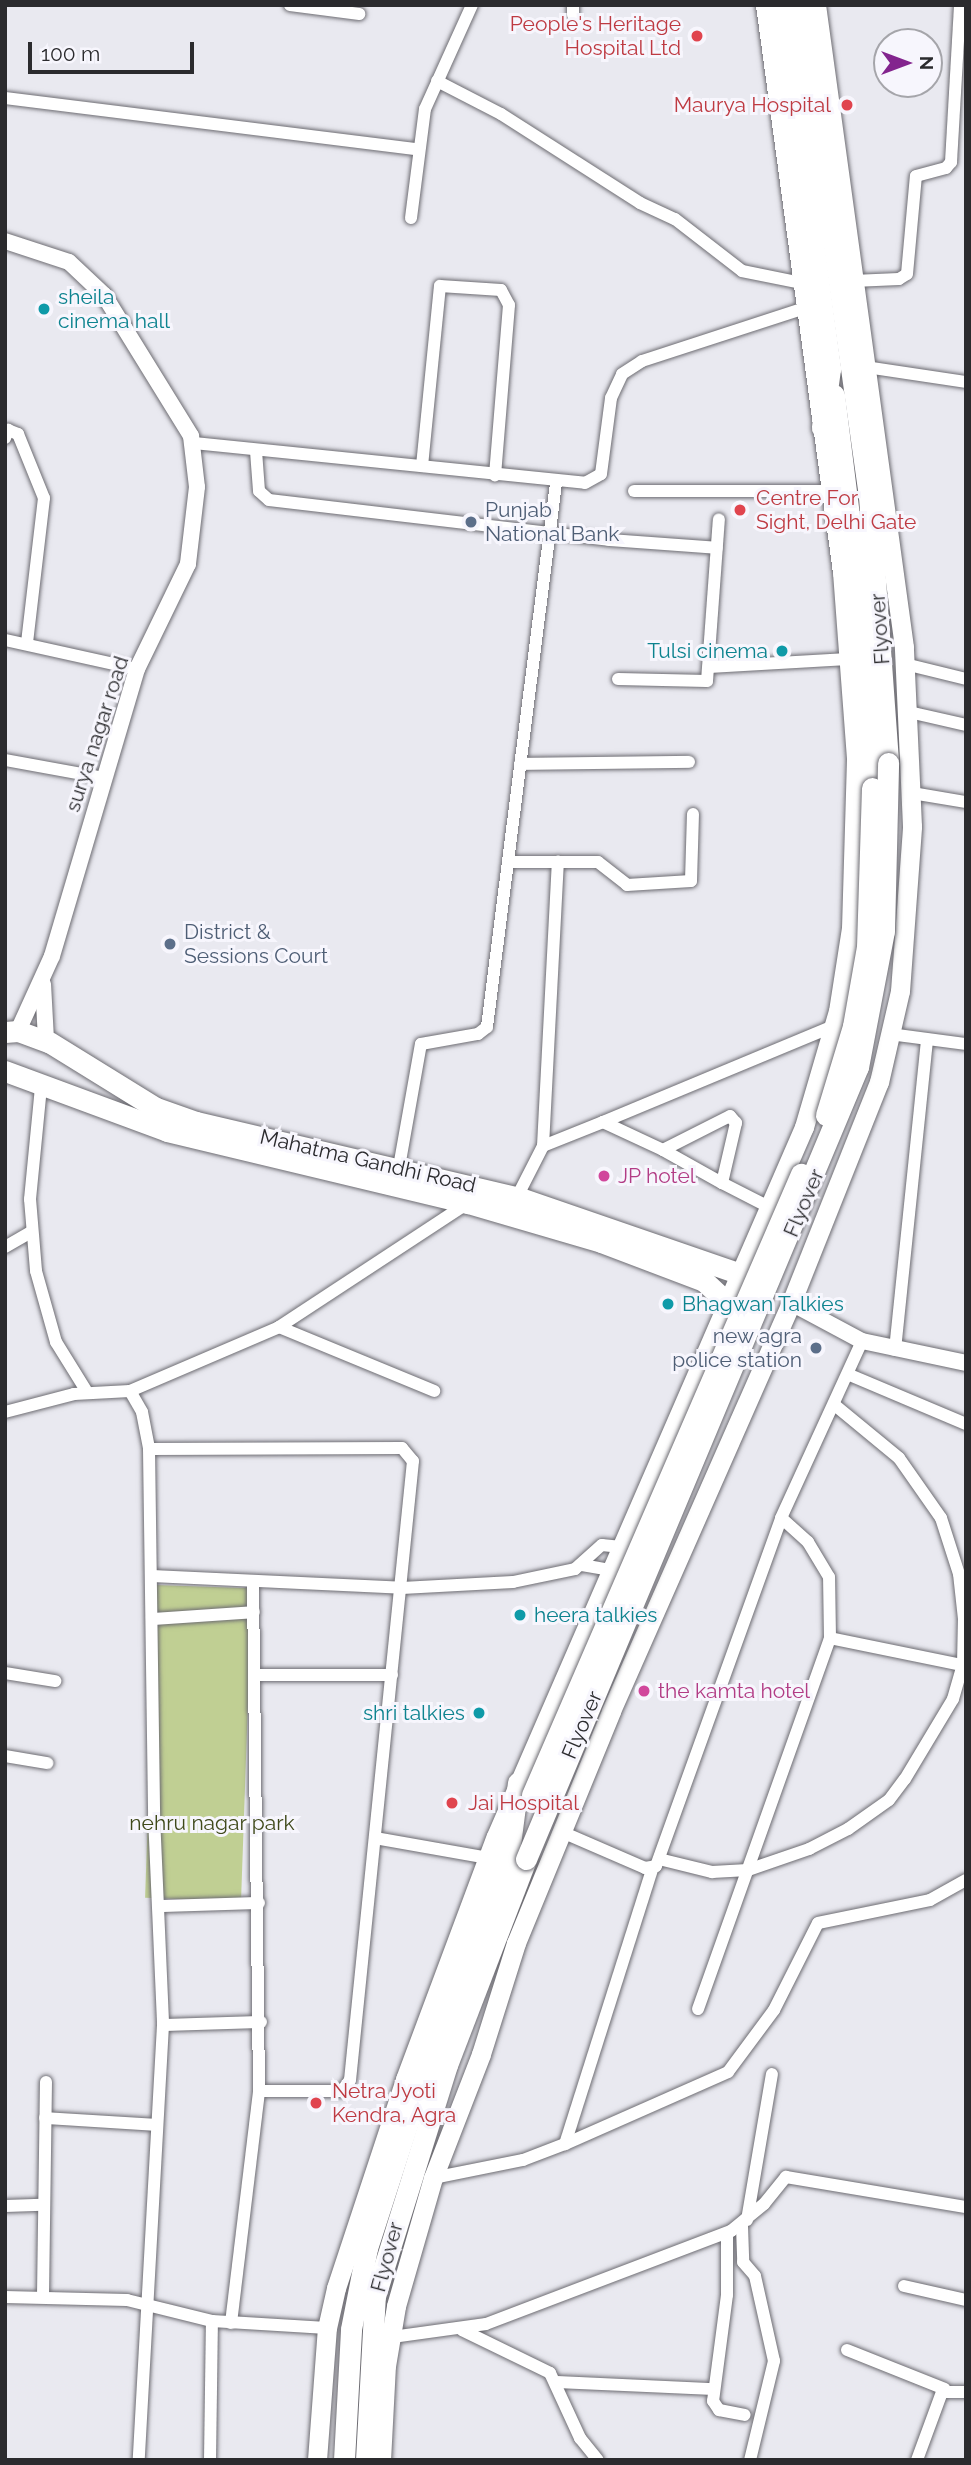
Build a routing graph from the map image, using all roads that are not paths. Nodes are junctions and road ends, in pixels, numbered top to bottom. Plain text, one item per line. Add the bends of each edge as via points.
1 (290, 5) edge
2 (472, 5) edge
3 (765, 5) edge
4 (780, 5) edge
5 (800, 5) edge
6 (816, 5) edge
7 (962, 7) edge
8 (359, 14) dead end
9 (437, 81) junction
10 (5, 98) edge
11 (417, 149) junction
12 (411, 218) dead end
13 (5, 242) edge
14 (853, 281) junction
15 (801, 283) junction
16 (805, 308) junction
17 (866, 367) junction
18 (830, 369) junction
19 (966, 382) edge
20 (822, 427) junction
21 (5, 438) edge
22 (194, 443) junction
23 (256, 451) junction
24 (422, 466) junction
25 (495, 475) junction
26 (556, 483) junction
27 (634, 491) dead end
28 (831, 491) junction
29 (719, 519) dead end
30 (550, 533) junction
31 (717, 548) junction
32 (5, 640) edge
33 (27, 643) junction
34 (848, 659) junction
35 (905, 664) junction
36 (709, 667) junction
37 (137, 669) junction
38 (618, 678) dead end
39 (966, 679) edge
40 (909, 712) junction
41 (966, 724) edge
42 (5, 760) edge
43 (690, 762) dead end
44 (520, 764) junction
45 (104, 778) junction
46 (912, 793) junction
47 (966, 802) edge
48 (694, 814) dead end
49 (509, 862) junction
50 (558, 862) junction
51 (43, 984) junction
52 (834, 1026) junction
53 (12, 1032) edge
54 (890, 1034) junction
55 (46, 1040) junction
56 (927, 1040) junction
57 (966, 1044) edge
58 (86, 1067) junction
59 (5, 1071) edge
60 (41, 1087) junction
61 (71, 1098) junction
62 (603, 1122) junction
63 (543, 1146) junction
64 (663, 1150) junction
65 (399, 1167) junction
66 (722, 1183) junction
67 (517, 1197) junction
68 (468, 1203) junction
69 (769, 1207) junction
70 (760, 1228) junction
71 (31, 1232) junction
72 (5, 1247) edge
73 (810, 1253) junction
74 (741, 1273) junction
75 (728, 1303) junction
76 (791, 1303) junction
77 (279, 1327) junction
78 (713, 1339) junction
79 (862, 1341) junction
80 (895, 1349) junction
81 (764, 1361) junction
82 (966, 1363) edge
83 (850, 1375) junction
84 (130, 1391) junction
85 (434, 1391) dead end
86 (87, 1392) junction
87 (836, 1406) junction
88 (5, 1412) edge
89 (966, 1424) edge
90 (149, 1449) junction
91 (781, 1518) junction
92 (621, 1547) junction
93 (582, 1565) junction
94 (610, 1570) junction
95 (152, 1576) junction
96 (253, 1582) junction
97 (402, 1588) junction
98 (254, 1612) junction
99 (152, 1619) junction
100 (830, 1638) junction
101 (965, 1666) edge
102 (5, 1673) edge
103 (255, 1675) junction
104 (393, 1675) junction
105 (55, 1681) dead end
106 (5, 1756) edge
107 (47, 1763) dead end
108 (525, 1789) junction
109 (562, 1832) junction
110 (375, 1838) junction
111 (517, 1856) junction
112 (488, 1858) junction
113 (655, 1864) junction
114 (748, 1870) junction
115 (966, 1880) edge
116 (259, 1903) junction
117 (161, 1906) junction
118 (698, 2009) dead end
119 (261, 2022) junction
120 (163, 2025) junction
121 (772, 2074) dead end
122 (46, 2082) dead end
123 (259, 2091) junction
124 (45, 2118) junction
125 (156, 2125) junction
126 (565, 2144) junction
127 (433, 2178) junction
128 (42, 2205) junction
129 (5, 2206) edge
130 (966, 2207) edge
131 (744, 2223) junction
132 (373, 2232) junction
133 (727, 2233) junction
134 (340, 2275) junction
135 (904, 2286) dead end
136 (43, 2296) junction
137 (5, 2297) edge
138 (966, 2300) edge
139 (147, 2305) junction
140 (212, 2321) junction
141 (231, 2323) junction
142 (327, 2328) junction
143 (461, 2330) junction
144 (381, 2338) junction
145 (847, 2350) dead end
146 (557, 2382) junction
147 (715, 2389) junction
148 (945, 2389) junction
149 (966, 2392) edge
150 (745, 2415) dead end
151 (139, 2460) edge
152 (210, 2460) edge
153 (317, 2460) edge
154 (344, 2460) edge
155 (366, 2460) edge
156 (381, 2460) edge
157 (598, 2460) edge
158 (750, 2460) edge
159 (917, 2460) edge

1 - 8 street
2 - 9 street
3 - 15 main road
4 - 18 highway, Flyover
5 - 111 highway, Flyover, bridge via 869,496 888,763 884,930 858,1067
6 - 14 main road
7 - 14 street via 951,159 946,168 916,176 907,274 899,279
9 - 11 street
9 - 15 street via 501,114 640,203 675,219 742,271
10 - 11 street
11 - 12 street
13 - 22 street via 60,258 95,282
14 - 17 main road
15 - 16 main road
16 - 20 main road
16 - 26 street via 632,367 613,390 601,474 585,483
17 - 19 street
17 - 35 main road
18 - 20 highway
18 - 108 highway, Flyover, bridge via 855,564 872,788 867,947 853,1026 831,1101
20 - 28 main road
21 - 33 street via 8,430 18,434 44,498
22 - 23 street
22 - 37 street, surya nagar road via 195,531 188,564
23 - 24 street
23 - 30 street via 259,491 265,499
24 - 25 street
24 - 25 street via 440,286 501,290 509,306
25 - 26 street
26 - 30 street
27 - 28 street
28 - 34 main road
29 - 31 street
30 - 31 street
30 - 44 street
31 - 36 street
32 - 33 street
33 - 37 street
34 - 36 street
34 - 52 main road via 856,758 851,928
35 - 39 street
35 - 40 main road
36 - 38 street via 708,679 701,684
37 - 45 street, surya nagar road
40 - 41 street
40 - 46 main road
42 - 45 street
43 - 44 street
44 - 49 street
45 - 51 street, surya nagar road
46 - 47 street
46 - 54 main road via 900,991
48 - 50 street via 691,881 627,885 598,862
49 - 50 street
49 - 65 street via 487,1027 478,1034 421,1044
50 - 63 street
51 - 53 street, surya nagar road
51 - 55 street
52 - 62 street
52 - 69 main road via 804,1127
53 - 55 highway, Mahatma Gandhi Road
54 - 56 street
54 - 73 main road via 879,1082
55 - 58 highway, Mahatma Gandhi Road
56 - 57 street
56 - 80 street
58 - 61 highway
58 - 65 highway, Mahatma Gandhi Road via 156,1108 196,1122
59 - 60 highway, Mahatma Gandhi Road
60 - 61 highway, Mahatma Gandhi Road
60 - 71 street via 33,1137
61 - 68 highway, Mahatma Gandhi Road via 167,1131
62 - 63 street
62 - 64 street
63 - 67 street
64 - 66 street
64 - 66 street via 722,1117 733,1117 734,1136
65 - 67 highway, Mahatma Gandhi Road
66 - 69 street
67 - 74 highway, Mahatma Gandhi Road
68 - 75 highway, Mahatma Gandhi Road via 648,1259 704,1281
68 - 77 street
69 - 70 main road
70 - 73 main road
70 - 74 main road
71 - 72 street
71 - 86 street via 43,1303 56,1342
73 - 76 main road
74 - 75 main road
75 - 78 main road
76 - 79 street
76 - 81 main road
77 - 84 street
77 - 85 street
78 - 81 main road
78 - 92 main road
79 - 80 street
79 - 83 street
80 - 82 street
81 - 109 main road
83 - 87 street
83 - 89 street
84 - 86 street
84 - 90 street via 142,1412
86 - 88 street
87 - 91 street
87 - 101 street via 891,1450 919,1482 941,1518 963,1601
90 - 95 street
90 - 97 street via 407,1450 414,1471
91 - 100 street via 808,1542 829,1577
91 - 113 street
92 - 93 street via 602,1545
92 - 94 main road
93 - 94 street
93 - 97 street via 527,1581
94 - 108 main road
95 - 96 street
95 - 99 street
96 - 97 street
96 - 98 street
97 - 104 street
98 - 99 street
98 - 103 street
99 - 117 street via 154,1815
100 - 101 street
100 - 114 street
101 - 114 street via 938,1728 889,1800 859,1823 809,1849
102 - 105 street
103 - 104 street
103 - 116 street
104 - 110 street
106 - 107 street
108 - 111 highway, Flyover
108 - 112 main road
109 - 113 street
109 - 127 main road via 516,1943 481,2054
110 - 112 street
110 - 123 street via 349,2084 342,2091
111 - 132 highway via 414,2104
111 - 144 highway, Flyover via 408,2181 375,2297
112 - 134 main road via 369,2178
113 - 114 street via 712,1872
113 - 126 street
114 - 118 street
115 - 126 street via 930,1900 818,1923 774,2010 728,2072
116 - 117 street
116 - 119 street
117 - 120 street
119 - 120 street
119 - 123 street
120 - 125 street
121 - 131 street
122 - 124 street
123 - 141 street
124 - 125 street
124 - 128 street
125 - 139 street
126 - 127 street via 523,2160
127 - 144 main road
128 - 129 street
128 - 136 street
130 - 131 street via 790,2177 780,2181
131 - 133 street
131 - 158 street via 743,2262 755,2276 774,2361
132 - 134 street
132 - 154 highway via 351,2329
133 - 143 street via 516,2314
133 - 147 street via 727,2295
134 - 142 main road
135 - 138 street
136 - 137 street
136 - 139 street
139 - 140 street
139 - 151 street
140 - 141 street
140 - 152 street
141 - 142 street
142 - 153 main road
143 - 144 street
143 - 146 street via 533,2361
144 - 155 highway, Flyover
144 - 156 main road
145 - 148 street
146 - 147 street
146 - 157 street via 580,2438
147 - 150 street via 715,2408
148 - 149 street
148 - 159 street

